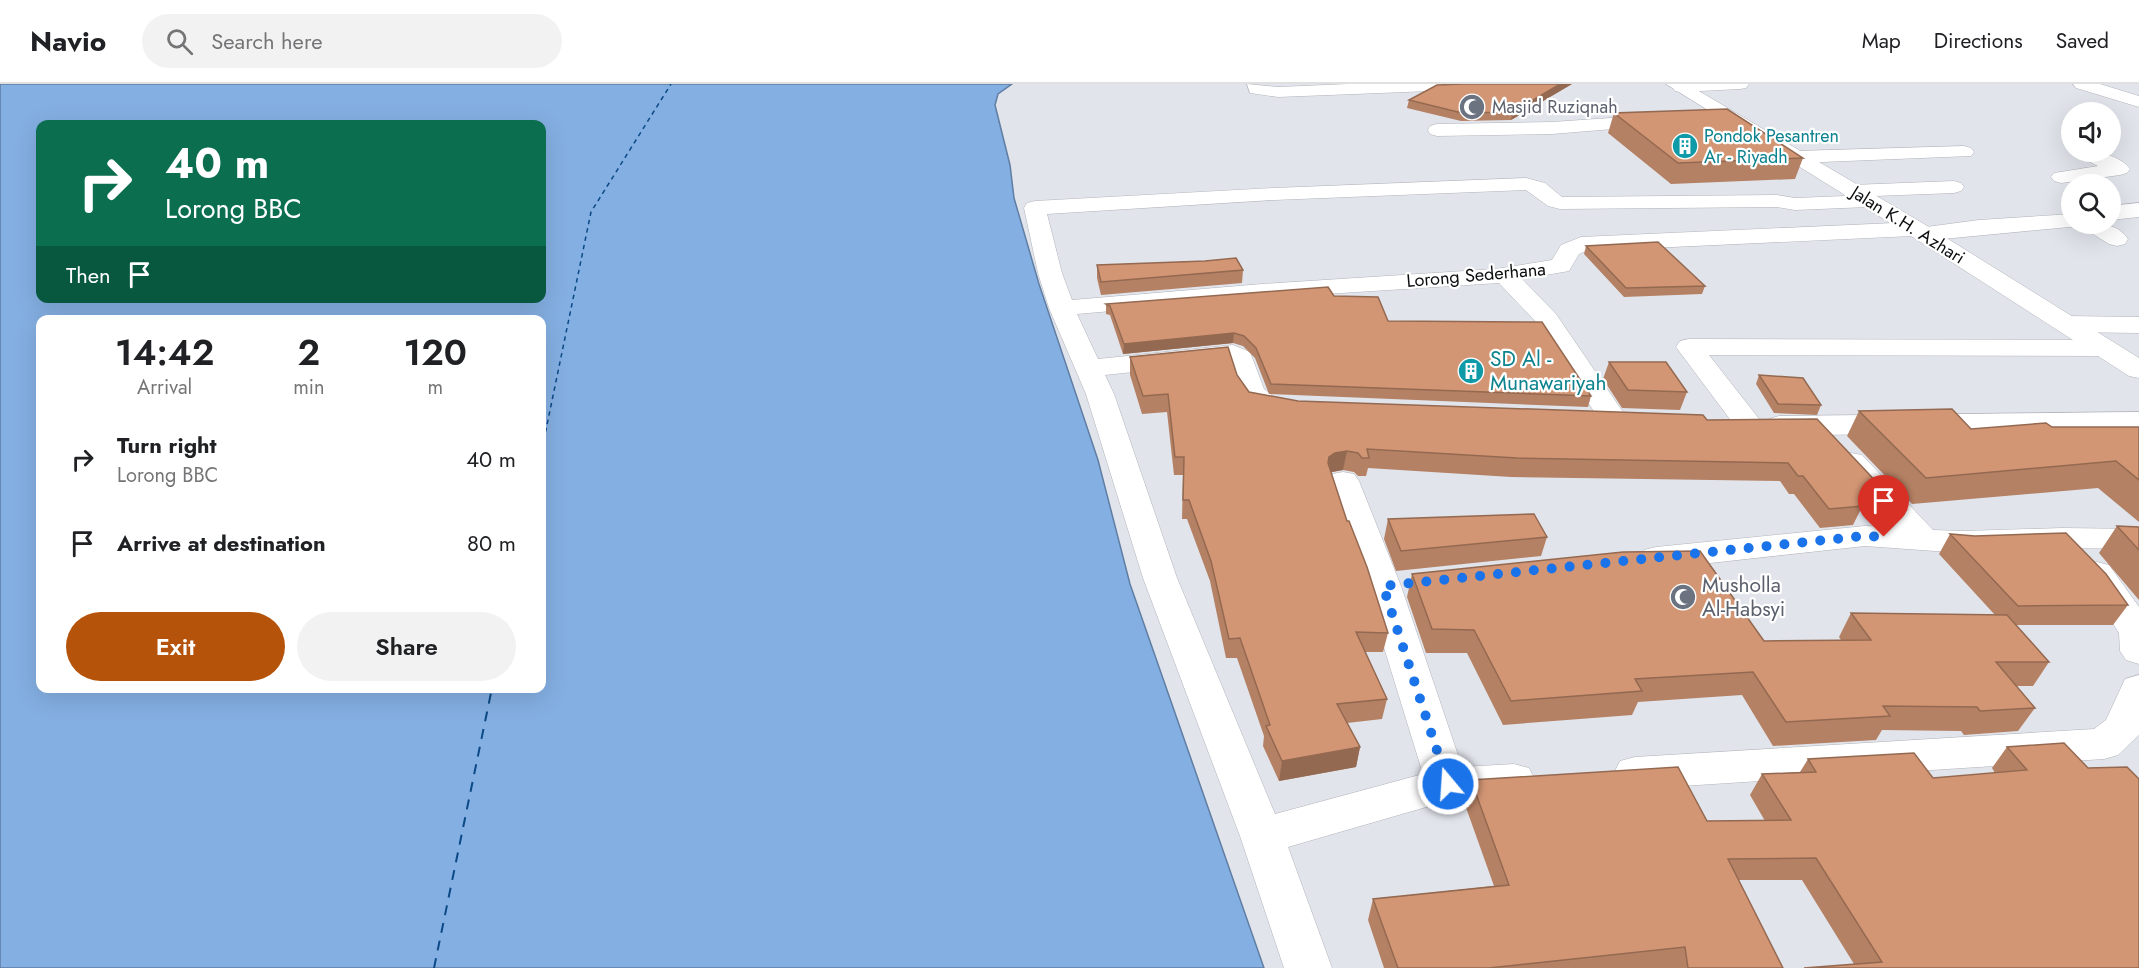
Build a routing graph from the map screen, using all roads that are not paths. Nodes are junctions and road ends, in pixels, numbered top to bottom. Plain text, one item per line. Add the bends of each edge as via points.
1 (1256, 84) edge
2 (1482, 84) edge
3 (1740, 84) edge
4 (2082, 84) edge
5 (1678, 86) edge
6 (2139, 102) edge
7 (1731, 118) junction
8 (1696, 119) edge
9 (1673, 120) edge
10 (1437, 130) dead end
11 (1964, 152) dead end
12 (1797, 157) junction
13 (2105, 162) edge
14 (2087, 174) edge
15 (1954, 187) dead end
16 (1860, 196) junction
17 (2121, 204) edge
18 (2137, 210) edge
19 (2121, 212) edge
20 (2061, 222) edge
21 (1919, 232) junction
22 (2108, 234) edge
23 (2117, 239) dead end
24 (1505, 275) junction
25 (1062, 308) junction
26 (2066, 324) junction
27 (2139, 325) edge
28 (2104, 348) junction
29 (2137, 367) edge
30 (1089, 368) junction
31 (1320, 409) edge
32 (1577, 417) edge
33 (2139, 421) edge
34 (1714, 422) edge
35 (1748, 424) junction
36 (1818, 426) junction
37 (1343, 481) dead end
38 (2062, 538) junction
39 (1923, 539) junction
40 (2139, 539) edge
41 (1629, 560) edge
42 (2139, 651) edge
43 (2139, 689) edge
44 (2131, 736) edge
45 (1603, 775) edge
46 (1555, 778) edge
47 (1448, 784) junction
48 (1262, 836) junction
49 (1308, 968) edge

1 - 2 street via 1260,91 1278,92
3 - 5 street
4 - 6 street
5 - 7 street, Jalan K.H. Azhari
7 - 8 street
7 - 12 street, Jalan K.H. Azhari
9 - 10 street
11 - 12 street
12 - 16 street, Jalan K.H. Azhari
13 - 14 street via 2120,169
15 - 16 street
16 - 21 street, Jalan K.H. Azhari
16 - 25 street via 1795,204 1560,203 1538,186 1526,184 1035,208
17 - 18 street
18 - 19 street
20 - 21 street
21 - 24 street, Lorong Sederhana via 1581,244 1569,250 1562,266
21 - 26 street, Jalan K.H. Azhari
22 - 23 street
24 - 25 street, Lorong Sederhana
24 - 32 street via 1547,319 1623,419
25 - 30 street
26 - 27 street
26 - 28 street, Jalan K.H. Azhari
28 - 29 street, Jalan K.H. Azhari
28 - 35 street via 1689,347
30 - 31 street via 1233,353 1239,355 1251,393 1259,403
30 - 48 street via 1160,578
33 - 36 street
34 - 35 street
35 - 36 street
36 - 39 street
37 - 47 street via 1400,584
38 - 39 street via 1962,542
38 - 40 street
38 - 42 street via 2095,572 2124,611 2137,632
39 - 41 street via 1864,536
43 - 44 street
44 - 45 street via 2104,744
46 - 47 street
47 - 48 street
48 - 49 street

